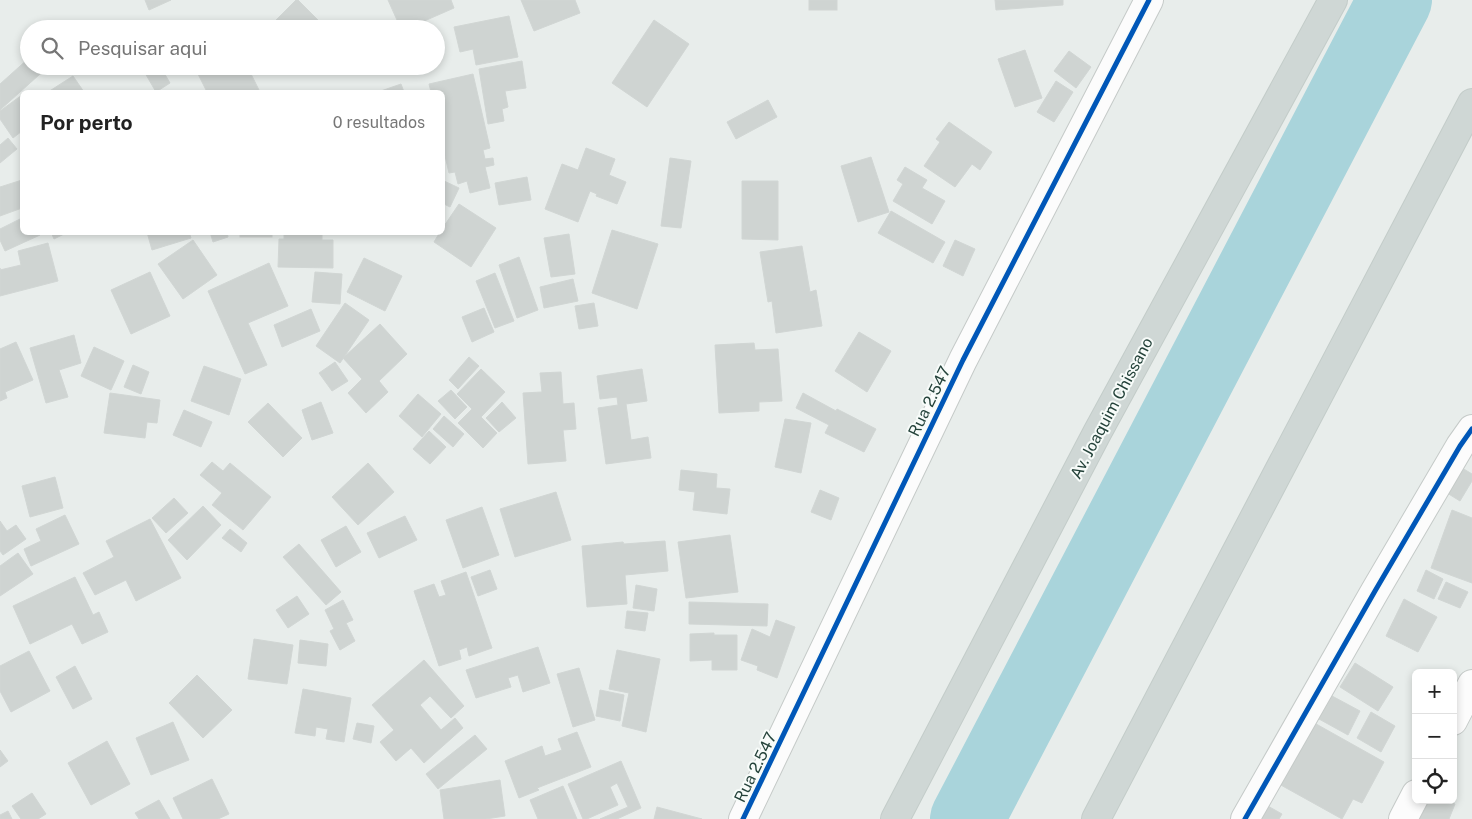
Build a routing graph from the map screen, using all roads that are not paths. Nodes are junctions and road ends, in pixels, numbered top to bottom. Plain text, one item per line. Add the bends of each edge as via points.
1 (1150, 0) edge
2 (1332, 0) edge
3 (1472, 102) edge
4 (1468, 445) edge
5 (1472, 684) edge
6 (1457, 714) edge
7 (1412, 802) edge
8 (743, 819) edge
9 (895, 819) edge
10 (1096, 819) edge
11 (1245, 819) edge
12 (1403, 819) edge

1 - 8 street, Rua 2.547 via 963,360
2 - 9 main road, Av. Joaquim Chissano via 1097,434
3 - 10 main road
4 - 11 street via 1375,591
5 - 6 street
7 - 12 street

